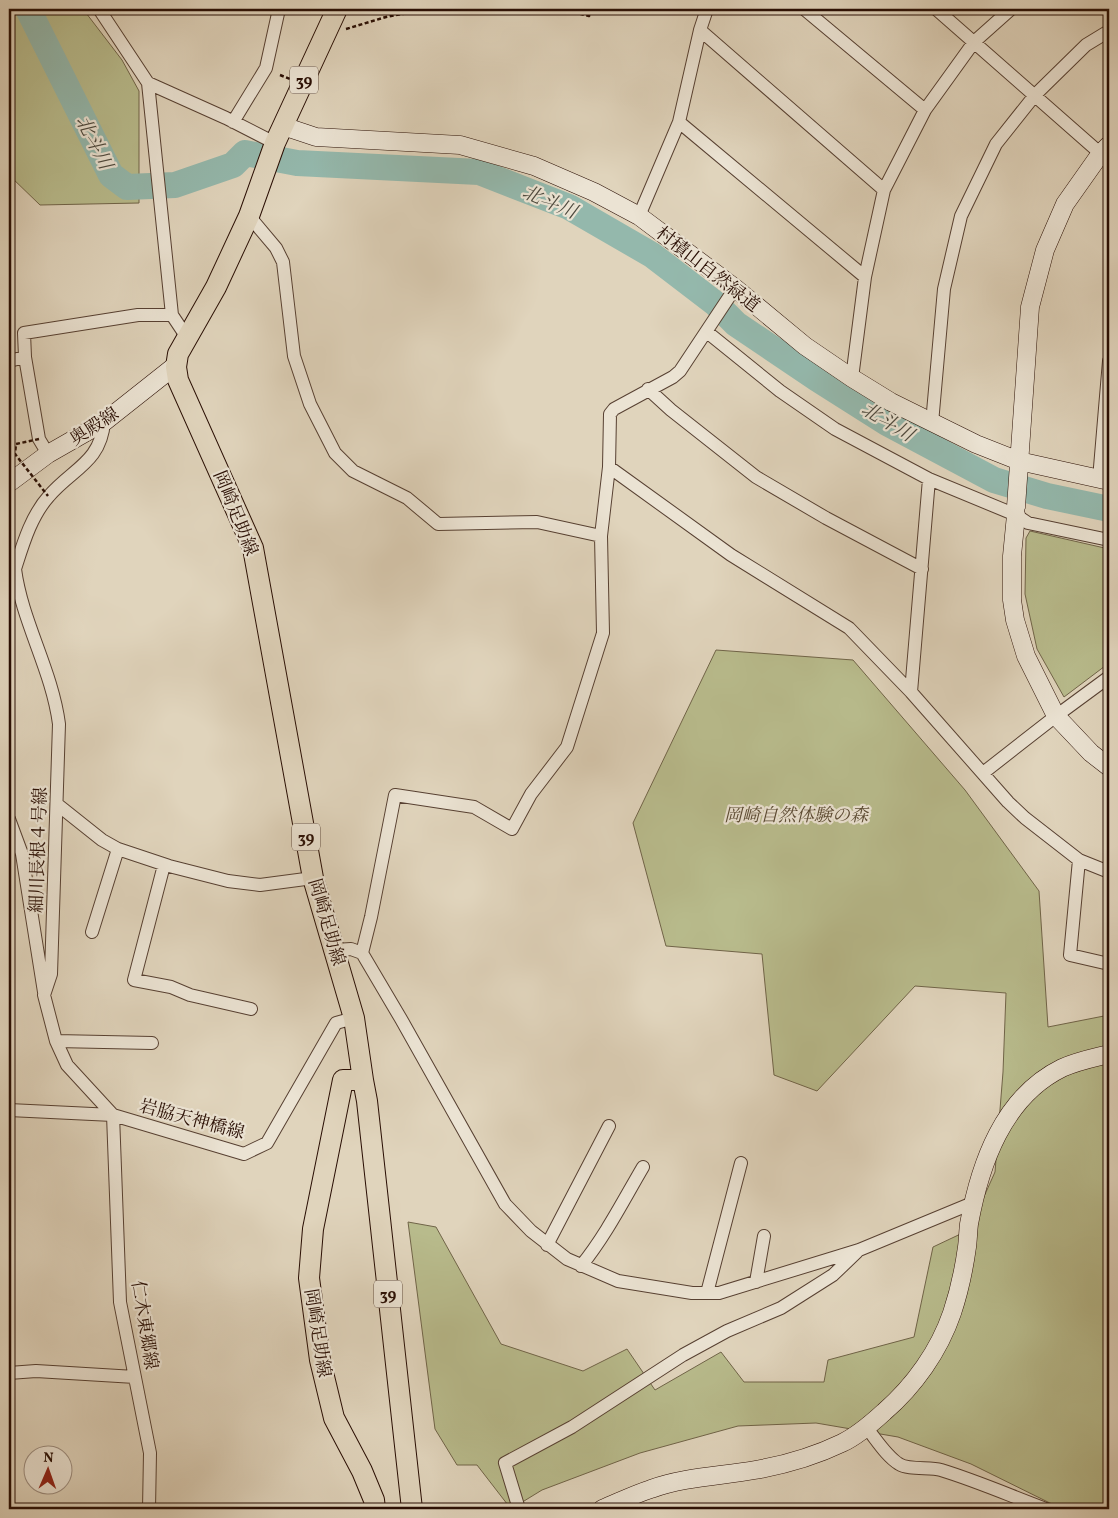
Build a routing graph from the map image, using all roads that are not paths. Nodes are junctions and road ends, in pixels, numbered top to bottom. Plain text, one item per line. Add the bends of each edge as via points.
1 (99, 9) edge
2 (279, 9) edge
3 (337, 9) edge
4 (707, 9) edge
5 (804, 9) edge
6 (936, 9) edge
7 (1011, 9) edge
8 (700, 30) junction
9 (1109, 30) edge
10 (974, 42) junction
11 (148, 83) junction
12 (1034, 95) junction
13 (925, 110) junction
14 (233, 122) junction
15 (679, 122) junction
16 (274, 146) junction
17 (1106, 153) edge
18 (884, 190) junction
19 (248, 216) junction
20 (639, 216) junction
21 (865, 276) junction
22 (733, 292) junction
23 (172, 314) junction
24 (710, 327) junction
25 (188, 339) junction
26 (25, 357) junction
27 (9, 361) edge
28 (1109, 361) edge
29 (176, 366) junction
30 (852, 378) junction
31 (648, 389) junction
32 (104, 422) junction
33 (932, 423) junction
34 (44, 447) junction
35 (1019, 466) junction
36 (609, 467) junction
37 (929, 479) junction
38 (1104, 480) edge
39 (9, 483) edge
40 (1016, 511) junction
41 (601, 536) junction
42 (1109, 540) edge
43 (922, 570) junction
44 (12, 573) edge
45 (1109, 677) edge
46 (911, 692) junction
47 (1056, 716) junction
48 (1109, 767) edge
49 (983, 773) junction
50 (58, 805) junction
51 (9, 819) edge
52 (118, 849) junction
53 (1079, 860) junction
54 (164, 865) junction
55 (1109, 872) edge
56 (314, 878) junction
57 (92, 932) dead end
58 (335, 950) junction
59 (362, 953) junction
60 (1109, 964) edge
61 (44, 995) junction
62 (251, 1008) dead end
63 (354, 1018) junction
64 (56, 1041) junction
65 (152, 1043) dead end
66 (1109, 1054) edge
67 (363, 1080) junction
68 (9, 1110) edge
69 (113, 1115) junction
70 (609, 1126) dead end
71 (741, 1163) dead end
72 (643, 1168) dead end
73 (975, 1202) junction
74 (764, 1236) dead end
75 (547, 1244) junction
76 (859, 1250) junction
77 (581, 1266) junction
78 (756, 1282) junction
79 (707, 1293) junction
80 (9, 1373) edge
81 (135, 1377) junction
82 (866, 1427) junction
83 (149, 1509) edge
84 (375, 1509) edge
85 (412, 1509) edge
86 (519, 1509) edge
87 (602, 1509) edge
88 (1046, 1509) edge

1 - 11 street
2 - 14 street via 266,68
3 - 16 main road, 39
4 - 8 street
5 - 13 street
6 - 10 street
7 - 10 street
8 - 15 street
8 - 18 street
9 - 12 street via 1086,45
10 - 12 street
10 - 13 street
11 - 14 street
11 - 23 street
12 - 17 street
12 - 33 street via 996,144 961,216 944,289
13 - 18 street
14 - 16 street
15 - 20 street
15 - 21 street
16 - 19 main road, 39
16 - 20 street, 村積山自然緑道 via 316,137 460,145 534,166
17 - 35 street via 1065,204 1045,250 1030,306
18 - 21 street
19 - 25 main road, 39
19 - 41 street via 276,248 283,262 294,356 310,404 335,453 353,471 407,498 438,524 537,522
20 - 22 street, 村積山自然緑道
21 - 30 street
22 - 24 street
22 - 30 street, 村積山自然緑道
23 - 25 street
23 - 26 street via 138,315 24,333
24 - 31 street via 680,371
24 - 37 street via 780,391 835,429
25 - 29 main road, 39 via 178,354
26 - 27 street
26 - 34 street
28 - 38 street
29 - 32 street, 奥殿線
29 - 56 main road, 岡崎足助線 / 39 via 178,380 253,548
30 - 33 street, 村積山自然緑道
31 - 36 street via 610,414
31 - 43 street via 756,477
32 - 34 street, 奥殿線
32 - 44 street via 103,435 94,454 48,496 34,519
33 - 35 street, 村積山自然緑道
34 - 39 street, 奥殿線
35 - 38 street, 村積山自然緑道
35 - 40 street
36 - 41 street
36 - 46 street via 731,554 849,628
37 - 40 street
37 - 43 street
40 - 42 street via 1028,523
40 - 47 street via 1011,574 1015,620 1026,656
41 - 59 street via 603,633 567,747 531,794 512,829 474,806 395,794
43 - 46 street
44 - 50 street, 細川長根４号線 via 58,712
45 - 47 street
46 - 49 street
47 - 48 street
47 - 49 street
49 - 53 street via 1025,818
50 - 52 street
50 - 61 street, 細川長根４号線 via 52,974
51 - 61 street via 22,854
52 - 54 street
52 - 57 street
53 - 55 street
53 - 60 street via 1070,955
54 - 56 street via 260,886
54 - 62 street via 134,980
56 - 58 main road, 岡崎足助線 / 39
58 - 59 street via 351,949
58 - 63 main road, 岡崎足助線 / 39
59 - 75 street via 505,1204
61 - 64 street
63 - 67 main road, 岡崎足助線 / 39
63 - 69 street, 岩脇天神橋線 via 336,1023 266,1143 244,1154
64 - 65 street
64 - 69 street via 67,1066
66 - 73 street via 1061,1069 1019,1101 993,1141
67 - 84 main road, 岡崎足助線 via 343,1080 313,1229 309,1278 320,1360 334,1418 362,1471
67 - 85 main road, 岡崎足助線 / 39
68 - 69 street, 岩脇天神橋線
69 - 81 street, 仁木東郷線 via 120,1302
70 - 75 street
71 - 79 street
72 - 77 street via 605,1234
73 - 76 street
73 - 82 street via 958,1290 943,1335 908,1389
74 - 78 street
75 - 77 street via 567,1260
76 - 78 street
76 - 86 street via 833,1275 781,1308 683,1355 572,1427 505,1463
77 - 79 street via 618,1281
78 - 79 street
80 - 81 street
81 - 83 street, 仁木東郷線 via 150,1453
82 - 87 street via 843,1443 794,1461 652,1488
82 - 88 street via 900,1465 939,1470

